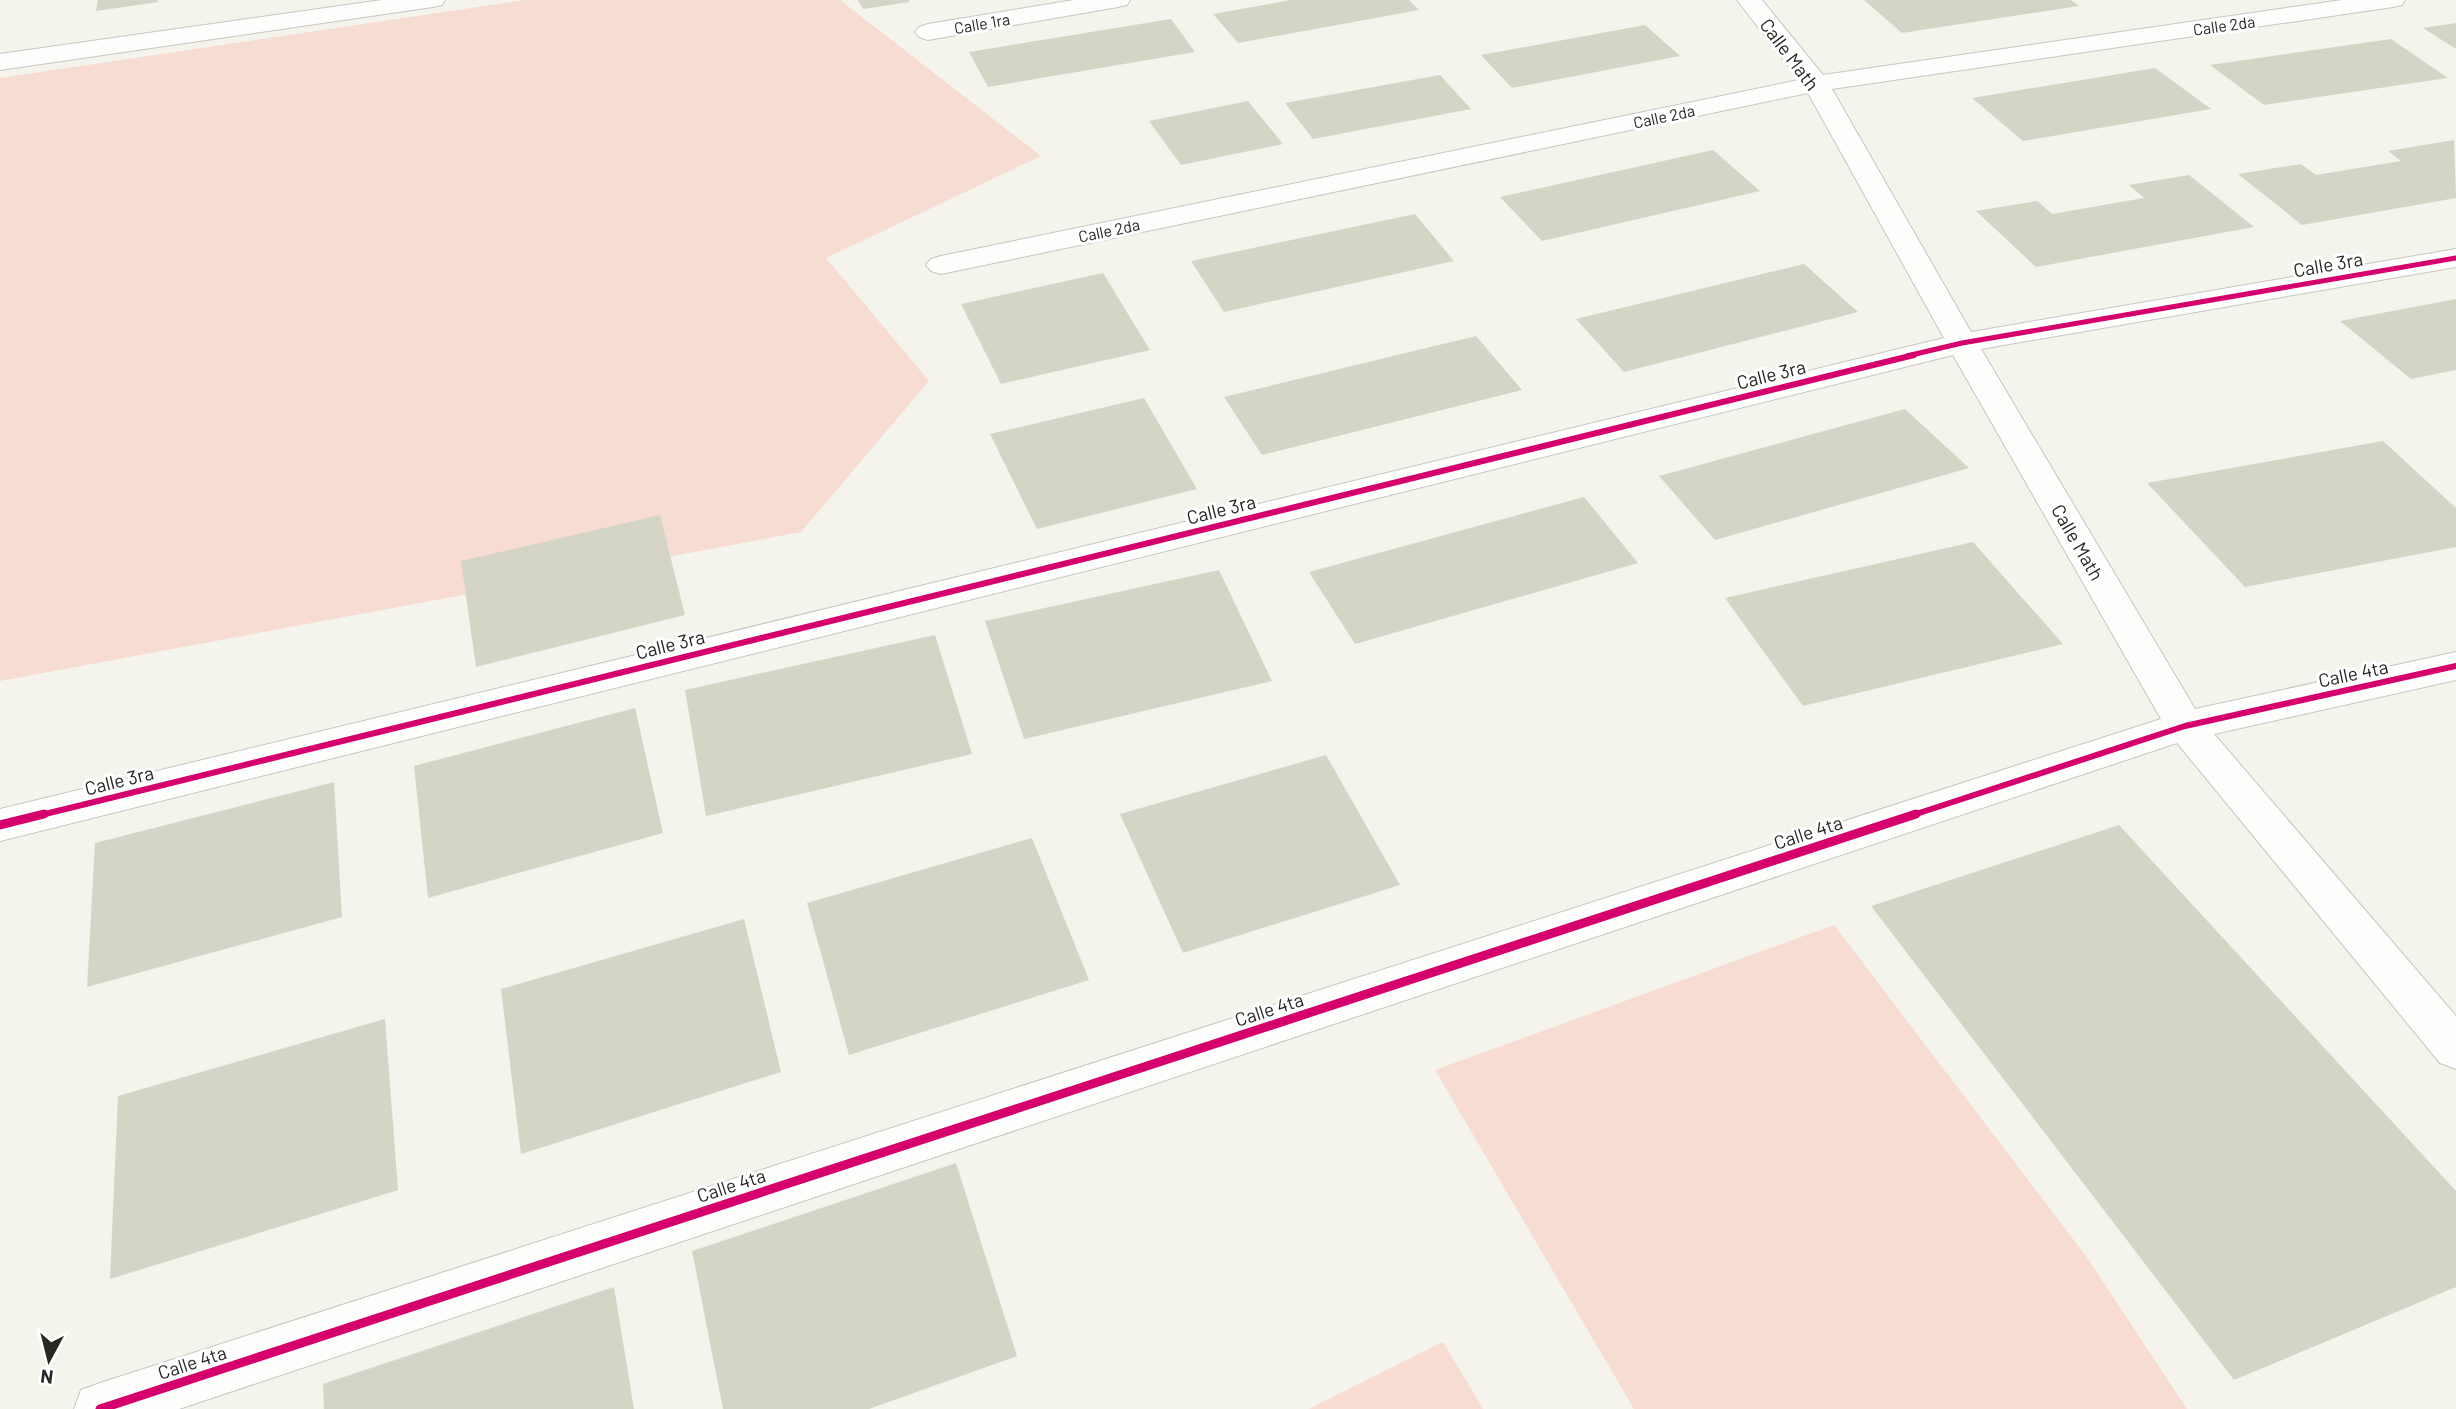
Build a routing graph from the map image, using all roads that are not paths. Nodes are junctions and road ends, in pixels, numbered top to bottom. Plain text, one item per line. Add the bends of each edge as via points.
1 (433, 0) edge
2 (1118, 0) edge
3 (1749, 0) edge
4 (2393, 0) edge
5 (928, 32) dead end
6 (5, 60) edge
7 (1816, 85) junction
8 (2456, 258) edge
9 (941, 265) dead end
10 (1962, 343) junction
11 (2456, 666) edge
12 (2185, 726) junction
13 (0, 825) edge
14 (2456, 1049) edge
15 (100, 1409) edge

1 - 6 street
2 - 5 street, Calle 1ra
3 - 7 street, Calle Math
4 - 7 street, Calle 2da
7 - 9 street, Calle 2da
7 - 10 street, Calle Math
8 - 10 street, Calle 3ra
10 - 12 street, Calle Math
10 - 13 street, Calle 3ra
11 - 12 street, Calle 4ta
12 - 14 street, Calle Math
12 - 15 street, Calle 4ta

